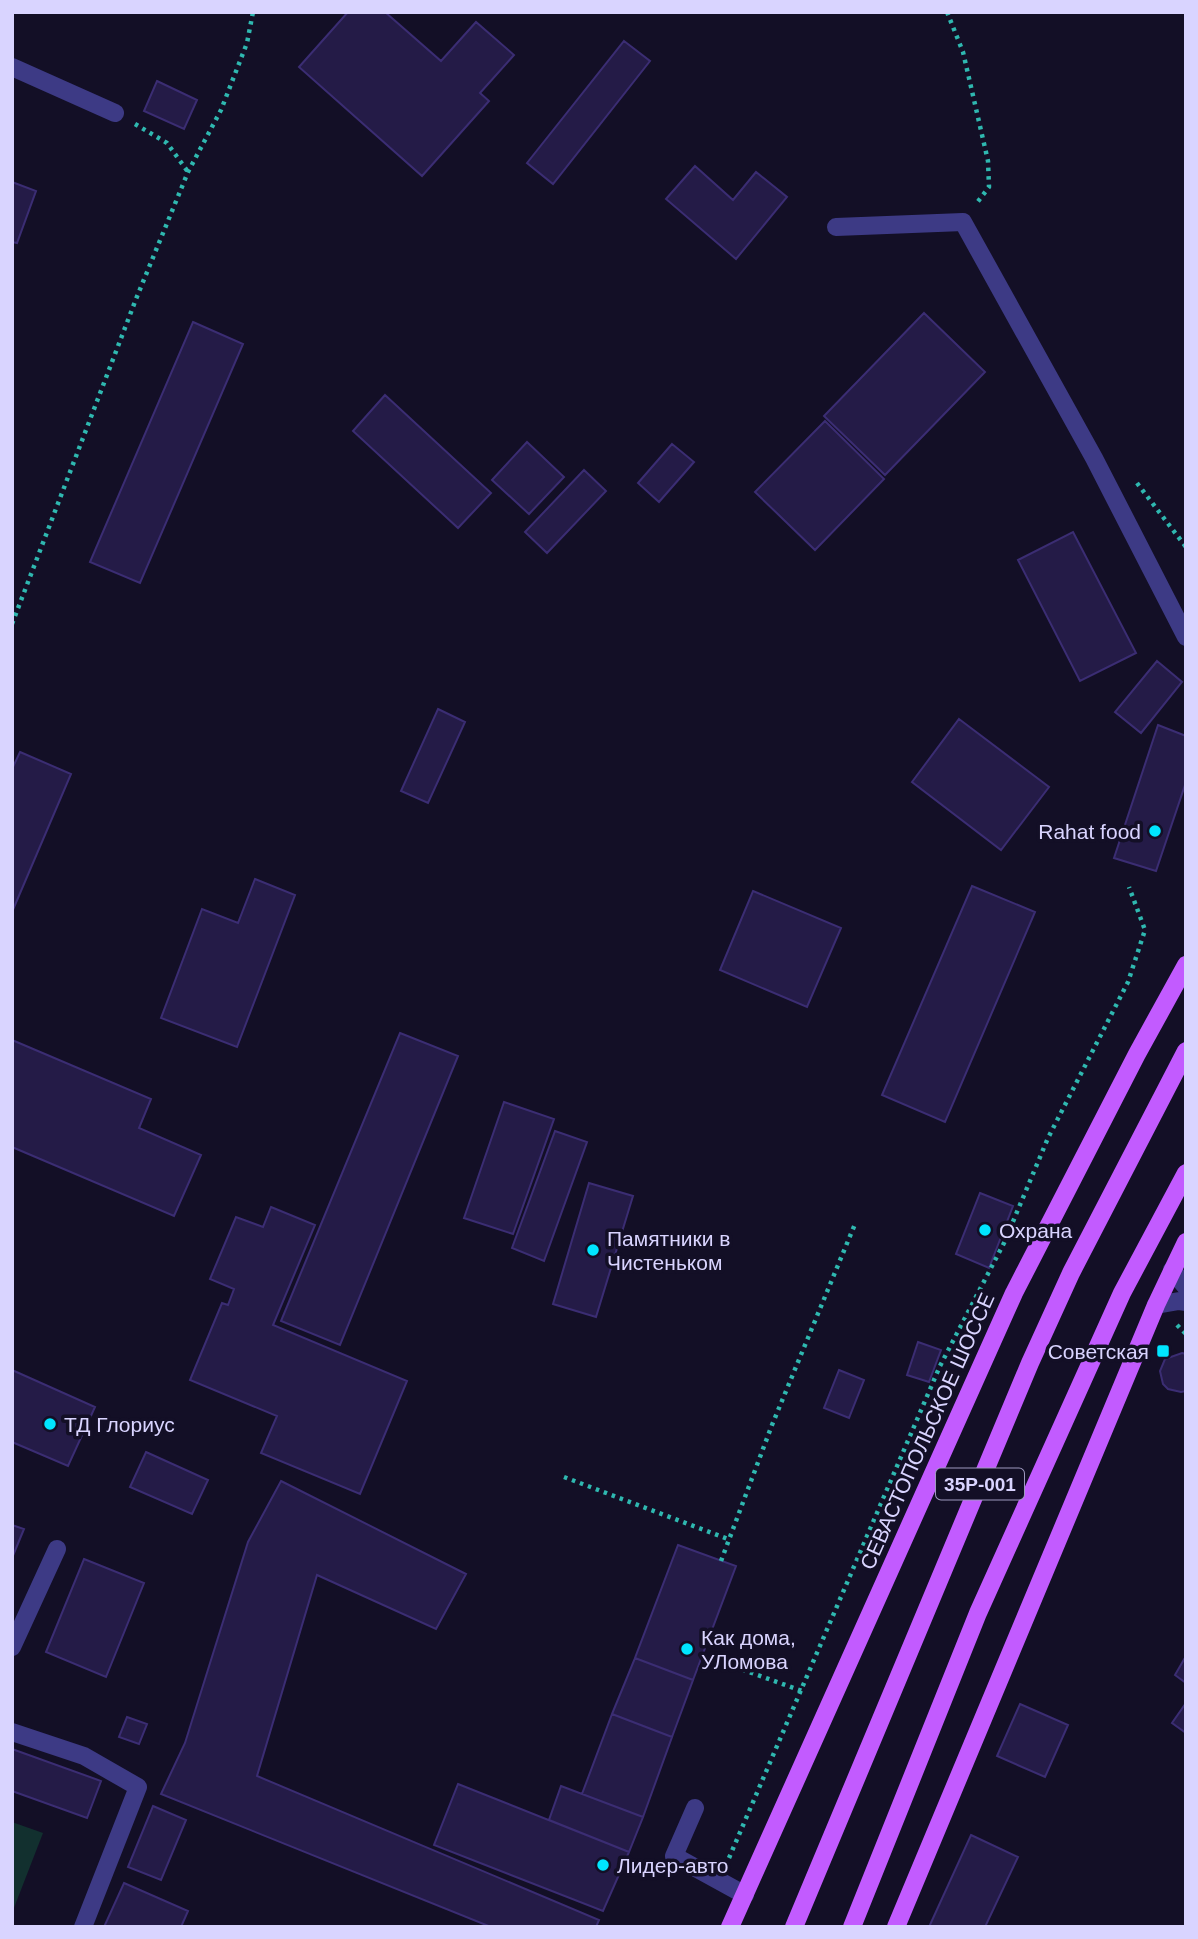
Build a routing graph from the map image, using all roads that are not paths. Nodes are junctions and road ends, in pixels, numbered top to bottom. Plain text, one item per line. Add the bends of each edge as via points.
1 (12, 67) edge
2 (115, 113) road end
3 (836, 227) dead end
4 (1186, 637) edge
5 (1186, 965) edge
6 (1186, 1051) edge
7 (1186, 1172) edge
8 (1186, 1242) edge
9 (1172, 1270) junction
10 (1186, 1287) edge
11 (1186, 1302) edge
12 (1156, 1305) junction
13 (57, 1549) dead end
14 (12, 1647) edge
15 (12, 1731) edge
16 (695, 1808) dead end
17 (745, 1895) junction
18 (83, 1927) edge
19 (730, 1927) edge
20 (794, 1927) edge
21 (852, 1927) edge
22 (896, 1927) edge

1 - 2 street
3 - 4 street via 963,222 1094,458
5 - 17 main road, СЕВАСТОПОЛЬСКОЕ ШОССЕ via 1009,1305
6 - 20 main road, 35Р-001 via 1071,1273 1030,1363
7 - 21 main road, 35Р-001 via 1122,1293 978,1613
8 - 9 main road
9 - 10 street
9 - 12 main road
11 - 12 street
12 - 22 main road
13 - 14 street
15 - 18 street via 84,1756 138,1787
16 - 17 street via 674,1856
17 - 19 main road, СЕВАСТОПОЛЬСКОЕ ШОССЕ

